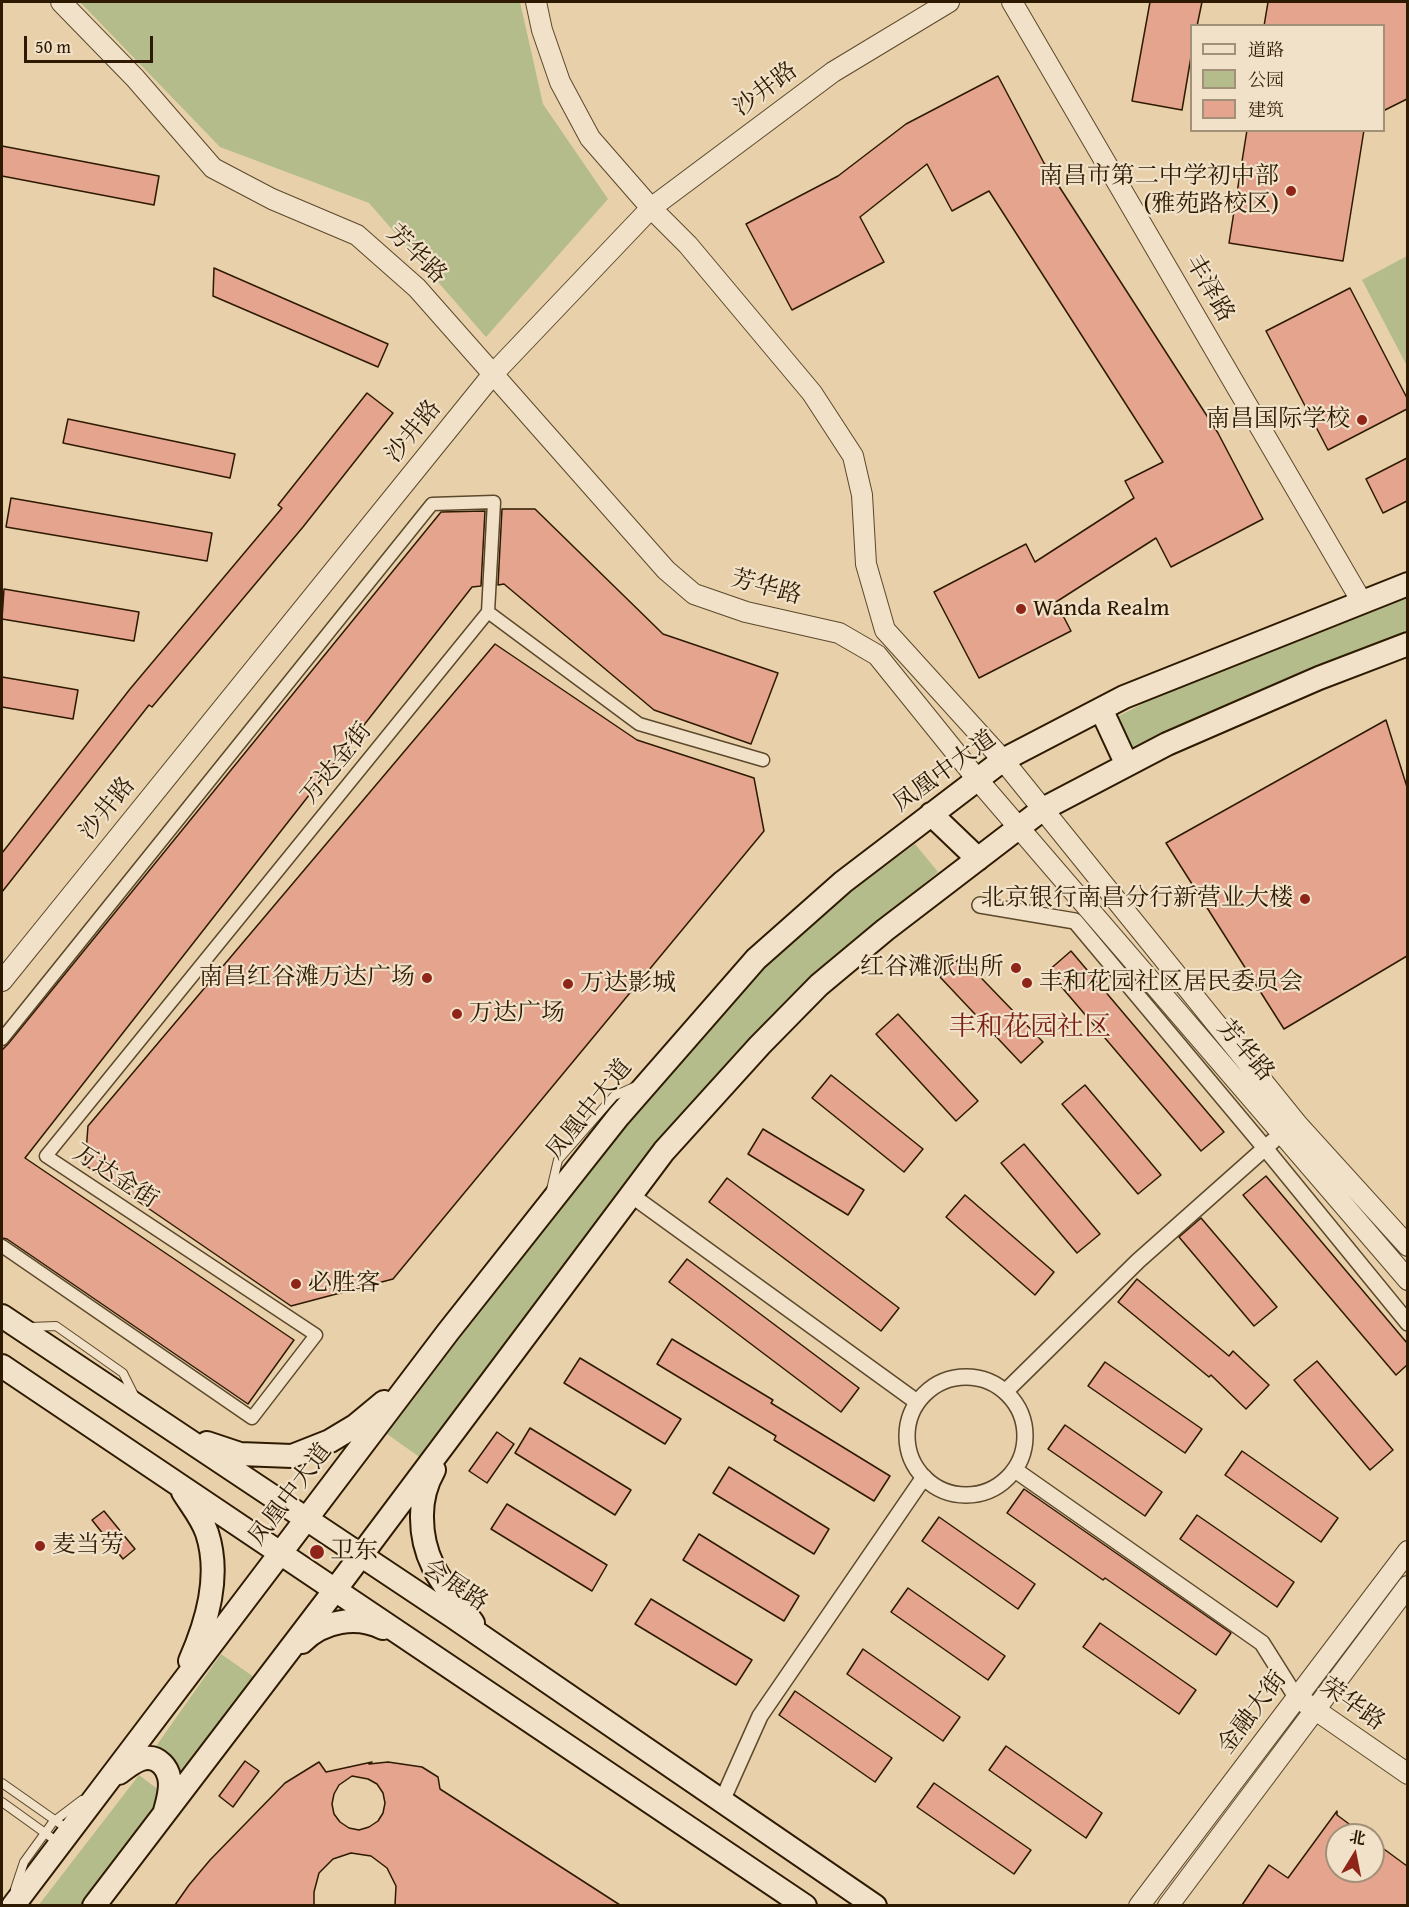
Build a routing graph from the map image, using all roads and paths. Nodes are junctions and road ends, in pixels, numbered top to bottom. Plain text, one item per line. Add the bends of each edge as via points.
1 (61, 2) edge
2 (536, 2) edge
3 (949, 2) edge
4 (1012, 2) edge
5 (651, 208) junction
6 (493, 374) junction
7 (1407, 584) edge
8 (1362, 602) junction
9 (488, 612) junction
10 (1406, 649) edge
11 (1101, 709) junction
12 (763, 760) dead end
13 (1003, 760) junction
14 (1127, 765) junction
15 (977, 779) junction
16 (1043, 809) junction
17 (931, 814) junction
18 (1019, 827) junction
19 (978, 859) junction
20 (980, 905) dead end
21 (4, 974) edge
22 (2, 1039) edge
23 (1282, 1133) junction
24 (1265, 1148) junction
25 (631, 1196) junction
26 (2, 1246) edge
27 (1407, 1246) edge
28 (1407, 1280) edge
29 (10, 1322) edge
30 (1407, 1323) edge
31 (2, 1366) edge
32 (413, 1378) junction
33 (491, 1382) junction
34 (1006, 1391) junction
35 (917, 1402) junction
36 (169, 1428) junction
37 (1015, 1470) junction
38 (924, 1477) junction
39 (177, 1484) junction
40 (307, 1520) junction
41 (1407, 1551) edge
42 (281, 1554) junction
43 (361, 1556) junction
44 (1407, 1586) edge
45 (335, 1590) junction
46 (485, 1639) junction
47 (423, 1649) junction
48 (270, 1675) junction
49 (177, 1690) junction
50 (1296, 1697) junction
51 (1315, 1710) junction
52 (1407, 1774) edge
53 (107, 1782) junction
54 (2, 1783) edge
55 (722, 1801) junction
56 (2, 1802) edge
57 (165, 1812) junction
58 (57, 1832) junction
59 (12, 1905) edge
60 (94, 1905) edge
61 (805, 1905) edge
62 (875, 1905) edge
63 (1139, 1905) edge
64 (1168, 1905) edge

1 - 6 street, 芳华路 via 135,78 213,168 272,199 357,235 417,288
2 - 5 street, 芳华路 via 560,82 590,138
3 - 5 street, 沙井路 via 833,72
4 - 8 street, 丰泽路
5 - 6 street, 沙井路
5 - 13 street, 芳华路 via 688,245 812,393 853,456 862,495 866,564 885,630
6 - 15 street, 芳华路 via 666,570 694,594 746,612 839,633 877,655
6 - 21 street, 沙井路
7 - 8 main road, 凤凰中大道
8 - 11 main road, 凤凰中大道 via 1124,696
9 - 12 street via 639,724
9 - 22 street via 494,502 432,504
9 - 26 street, 万达金街 via 46,1156 316,1335 252,1418
10 - 14 main road via 1319,678
11 - 13 main road, 凤凰中大道
11 - 14 main road
13 - 15 main road, 凤凰中大道
13 - 16 street, 芳华路
14 - 16 main road
15 - 17 main road, 凤凰中大道
15 - 18 street, 芳华路
16 - 18 main road
16 - 27 street, 芳华路 via 1298,1125
17 - 19 main road
17 - 32 main road, 凤凰中大道 via 843,882 756,959 649,1081
18 - 19 main road
18 - 23 street, 芳华路
19 - 25 main road via 819,986 664,1151
20 - 24 street via 1075,921
23 - 24 street
23 - 28 street, 芳华路
24 - 30 street
24 - 34 street via 1138,1261
25 - 33 main road
25 - 35 street
29 - 36 main road, 会展路
31 - 39 main road
32 - 36 main road via 355,1426 292,1456 240,1455
32 - 40 main road, 凤凰中大道
33 - 43 main road
33 - 46 main road via 429,1478 422,1502 421,1535 437,1575
34 - 35 street via 989,1381 949,1379 931,1388
34 - 37 street via 1024,1420 1023,1455
35 - 38 street via 910,1416 908,1449
36 - 40 main road, 会展路
37 - 38 street via 1000,1485 981,1493 960,1495 941,1489
37 - 50 street via 1262,1643
38 - 55 street via 760,1716
39 - 42 main road
39 - 49 main road via 199,1516 212,1556 212,1590 205,1622
40 - 42 main road, 凤凰中大道
40 - 43 main road, 会展路
41 - 50 street, 金融大街
42 - 45 main road
42 - 49 main road, 凤凰中大道
43 - 45 main road
43 - 46 main road, 会展路
44 - 51 street, 金融大街
45 - 47 main road
45 - 48 main road
46 - 55 main road, 会展路
47 - 48 main road via 377,1626 346,1621 305,1639
47 - 61 main road
48 - 57 main road
49 - 53 main road, 凤凰中大道
50 - 51 street, 荣华路
50 - 63 street, 金融大街
51 - 52 street, 荣华路
51 - 64 street, 金融大街
53 - 57 main road via 134,1761 155,1759 170,1777
53 - 58 main road, 凤凰中大道
54 - 58 lane
55 - 62 main road, 会展路
56 - 58 lane
57 - 60 main road
58 - 59 main road, 凤凰中大道

